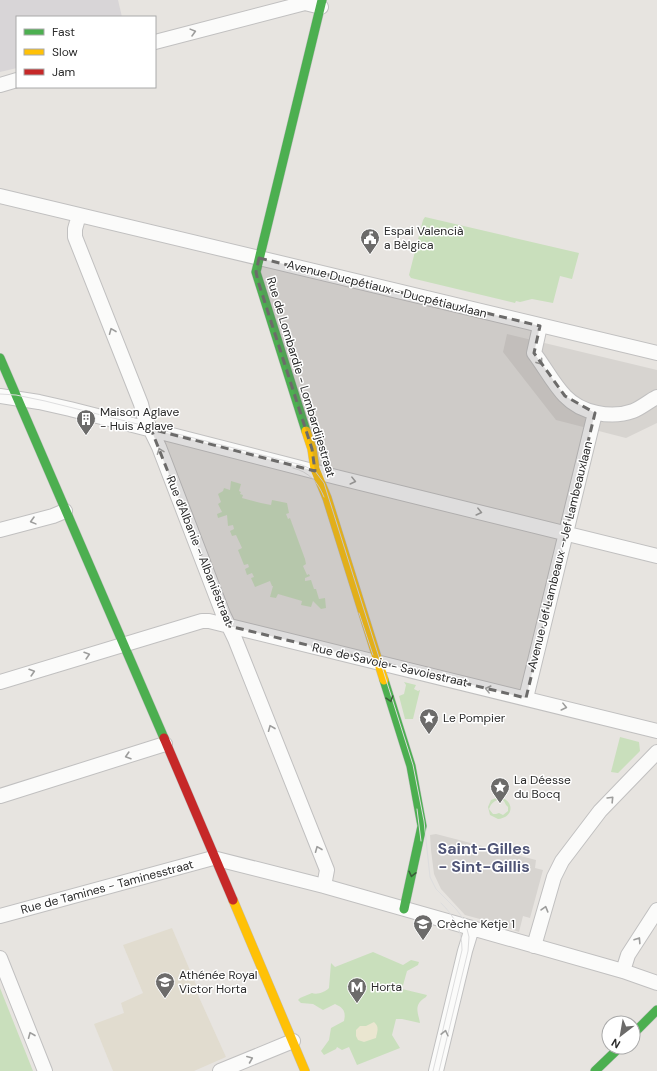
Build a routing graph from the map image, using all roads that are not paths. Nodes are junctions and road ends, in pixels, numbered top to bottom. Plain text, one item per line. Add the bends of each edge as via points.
1 (304, 2) edge
2 (321, 3) edge
3 (156, 42) edge
4 (16, 80) edge
5 (0, 85) edge
6 (0, 196) edge
7 (79, 215) junction
8 (259, 258) junction
9 (540, 326) junction
10 (657, 354) edge
11 (0, 358) edge
12 (0, 396) edge
13 (657, 397) edge
14 (17, 398) junction
15 (595, 413) junction
16 (151, 429) junction
17 (315, 471) junction
18 (65, 511) junction
19 (0, 530) edge
20 (566, 533) junction
21 (657, 556) edge
22 (229, 626) junction
23 (124, 644) junction
24 (378, 662) junction
25 (0, 682) edge
26 (526, 698) junction
27 (657, 731) edge
28 (166, 744) junction
29 (657, 752) edge
30 (0, 796) edge
31 (214, 858) junction
32 (324, 886) junction
33 (404, 909) junction
34 (657, 910) edge
35 (0, 916) edge
36 (472, 928) junction
37 (534, 946) junction
38 (0, 958) edge
39 (623, 971) junction
40 (657, 983) edge
41 (657, 1010) edge
42 (641, 1026) edge
43 (293, 1042) junction
44 (612, 1055) edge
45 (45, 1071) edge
46 (220, 1071) edge
47 (305, 1071) edge
48 (436, 1071) edge
49 (595, 1071) edge

1 - 2 street
3 -> 1 street
2 - 8 street, Rue de Lombardie - Lombardijestraat
4 - 5 street
6 - 7 street, Avenue Ducpétiaux - Ducpétiauxlaan
7 - 8 street, Avenue Ducpétiaux - Ducpétiauxlaan
16 -> 7 street, Rue d'Albanie - Albaniëstraat via 75,238
8 - 9 street, Avenue Ducpétiaux - Ducpétiauxlaan
8 - 17 street, Rue de Lombardie - Lombardijestraat via 256,272 258,281 312,449
9 - 10 street, Avenue Ducpétiaux - Ducpétiauxlaan
9 -> 15 street via 534,354 565,396
11 - 14 street
12 - 14 street
13 - 15 street via 633,410 616,414
14 - 16 street
14 - 18 street
15 - 20 street, Avenue Jef Lambeaux - Jef Lambeauxlaan
16 - 17 street
22 -> 16 street, Rue d'Albanie - Albaniëstraat
17 -> 20 street
17 - 24 street, Rue de Lombardie - Lombardijestraat via 327,498
18 -> 19 street
18 - 23 street
20 - 21 street
20 - 26 street, Avenue Jef Lambeaux - Jef Lambeauxlaan
22 - 23 street, Rue de Savoie - Savoiestraat via 202,621
22 - 24 street, Rue de Savoie - Savoiestraat
32 -> 22 street, Rue d'Albanie - Albaniëstraat via 327,870
25 -> 23 street, Rue de Savoie - Savoiestraat
23 - 28 street
26 -> 24 street, Rue de Savoie - Savoiestraat
24 -> 33 street, Rue de Lombardie - Lombardijestraat via 411,766 422,826
26 -> 27 street, Rue de Savoie - Savoiestraat
28 -> 30 street
28 - 31 street
37 -> 29 street via 554,877 562,861 600,811
31 - 32 street
31 - 35 street, Rue de Tamines - Taminesstraat
31 - 43 street
32 - 33 street
33 - 36 street
39 -> 34 street via 628,955
36 - 37 street
48 -> 36 street
37 - 39 street
45 -> 38 street
39 - 40 street
41 - 42 street
46 -> 43 street
43 - 47 street
44 - 49 street

